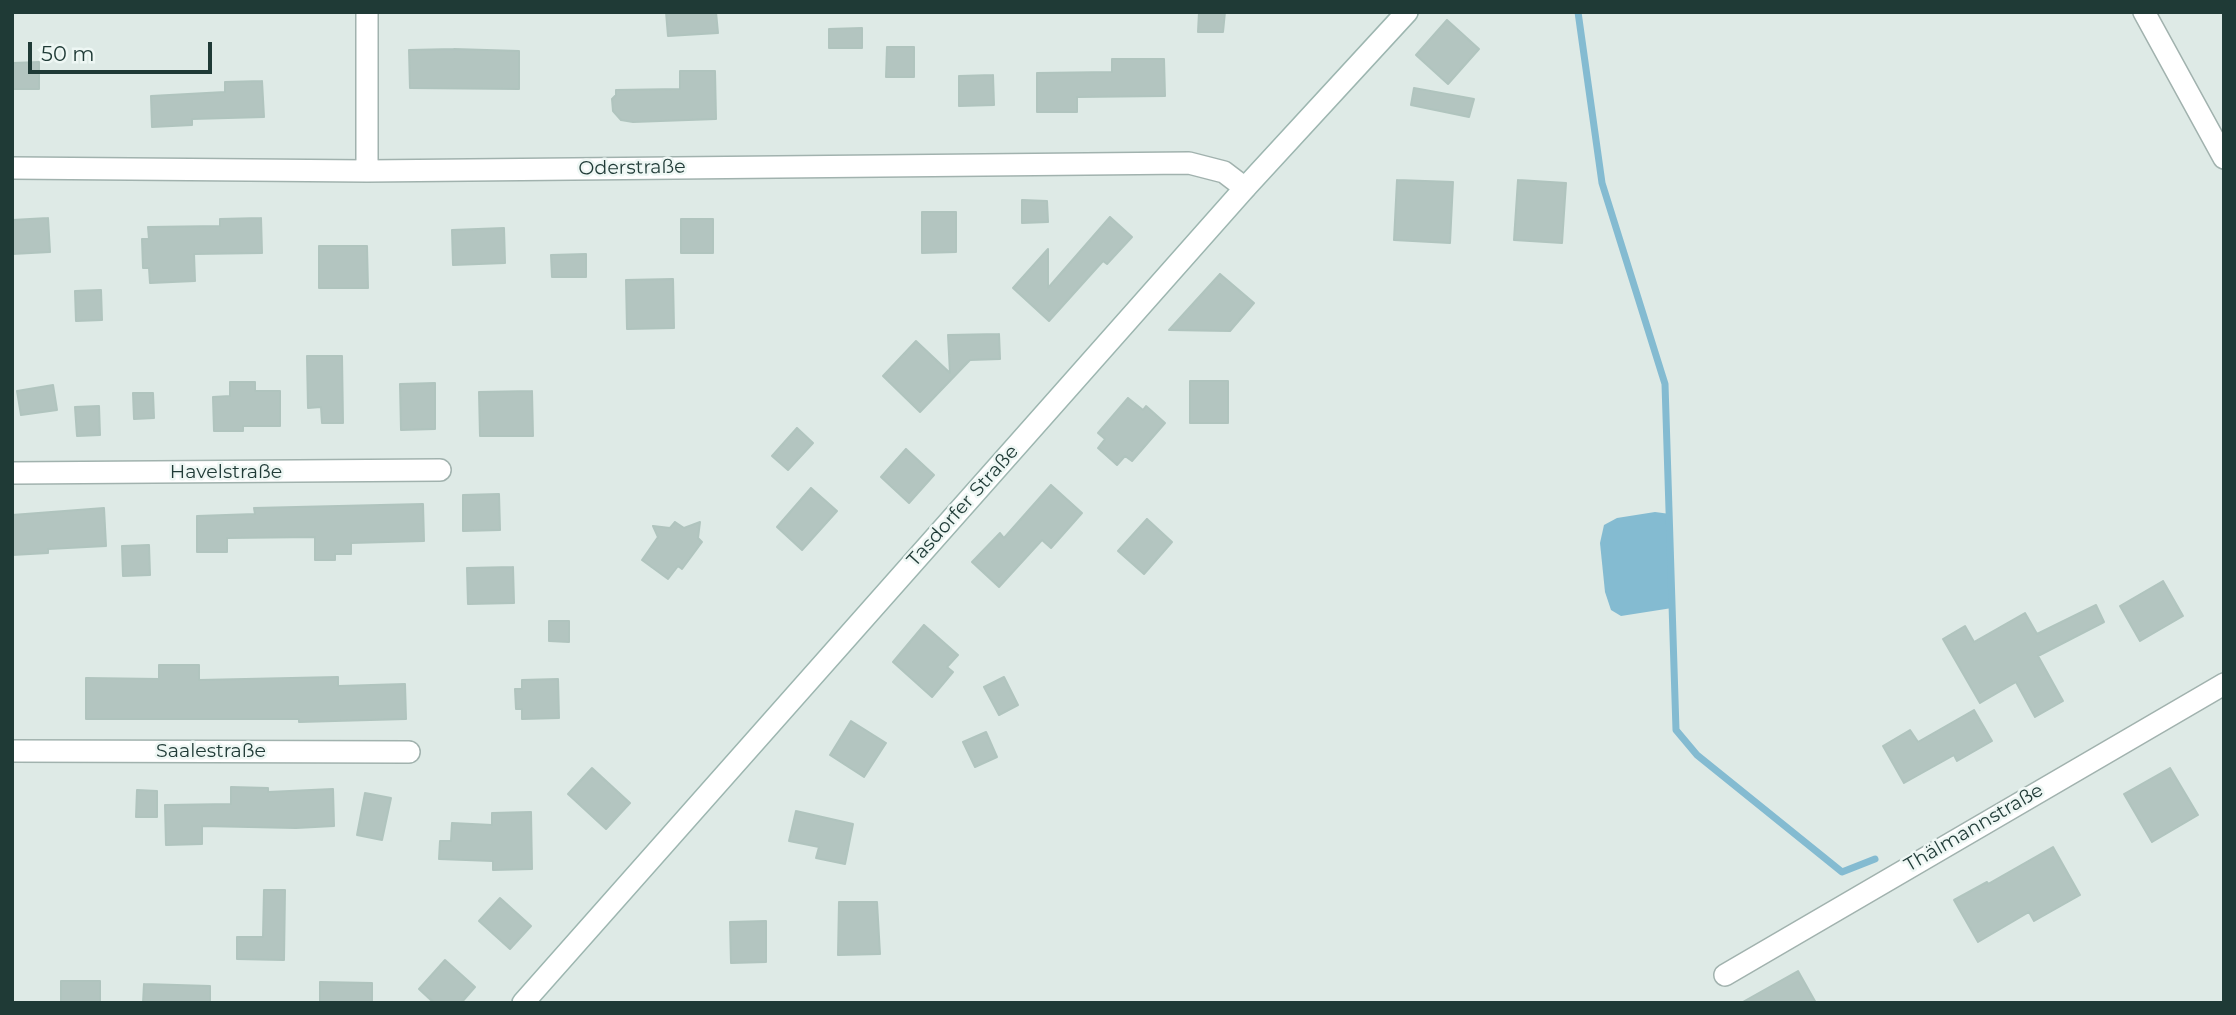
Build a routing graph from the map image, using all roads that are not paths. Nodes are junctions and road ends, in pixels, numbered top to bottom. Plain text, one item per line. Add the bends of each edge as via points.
1 (367, 12) edge
2 (1407, 12) edge
3 (2144, 12) edge
4 (2224, 158) edge
5 (12, 168) edge
6 (367, 171) junction
7 (1245, 187) junction
8 (440, 470) dead end
9 (12, 474) edge
10 (2224, 684) edge
11 (12, 751) edge
12 (409, 752) dead end
13 (1725, 975) dead end
14 (523, 1003) edge

1 - 6 street
2 - 7 street, Tasdorfer Straße
3 - 4 street
5 - 6 street, Oderstraße
6 - 7 street, Oderstraße via 1189,163 1224,172
7 - 14 street, Tasdorfer Straße
8 - 9 street, Havelstraße
10 - 13 street, Thälmannstraße
11 - 12 street, Saalestraße

